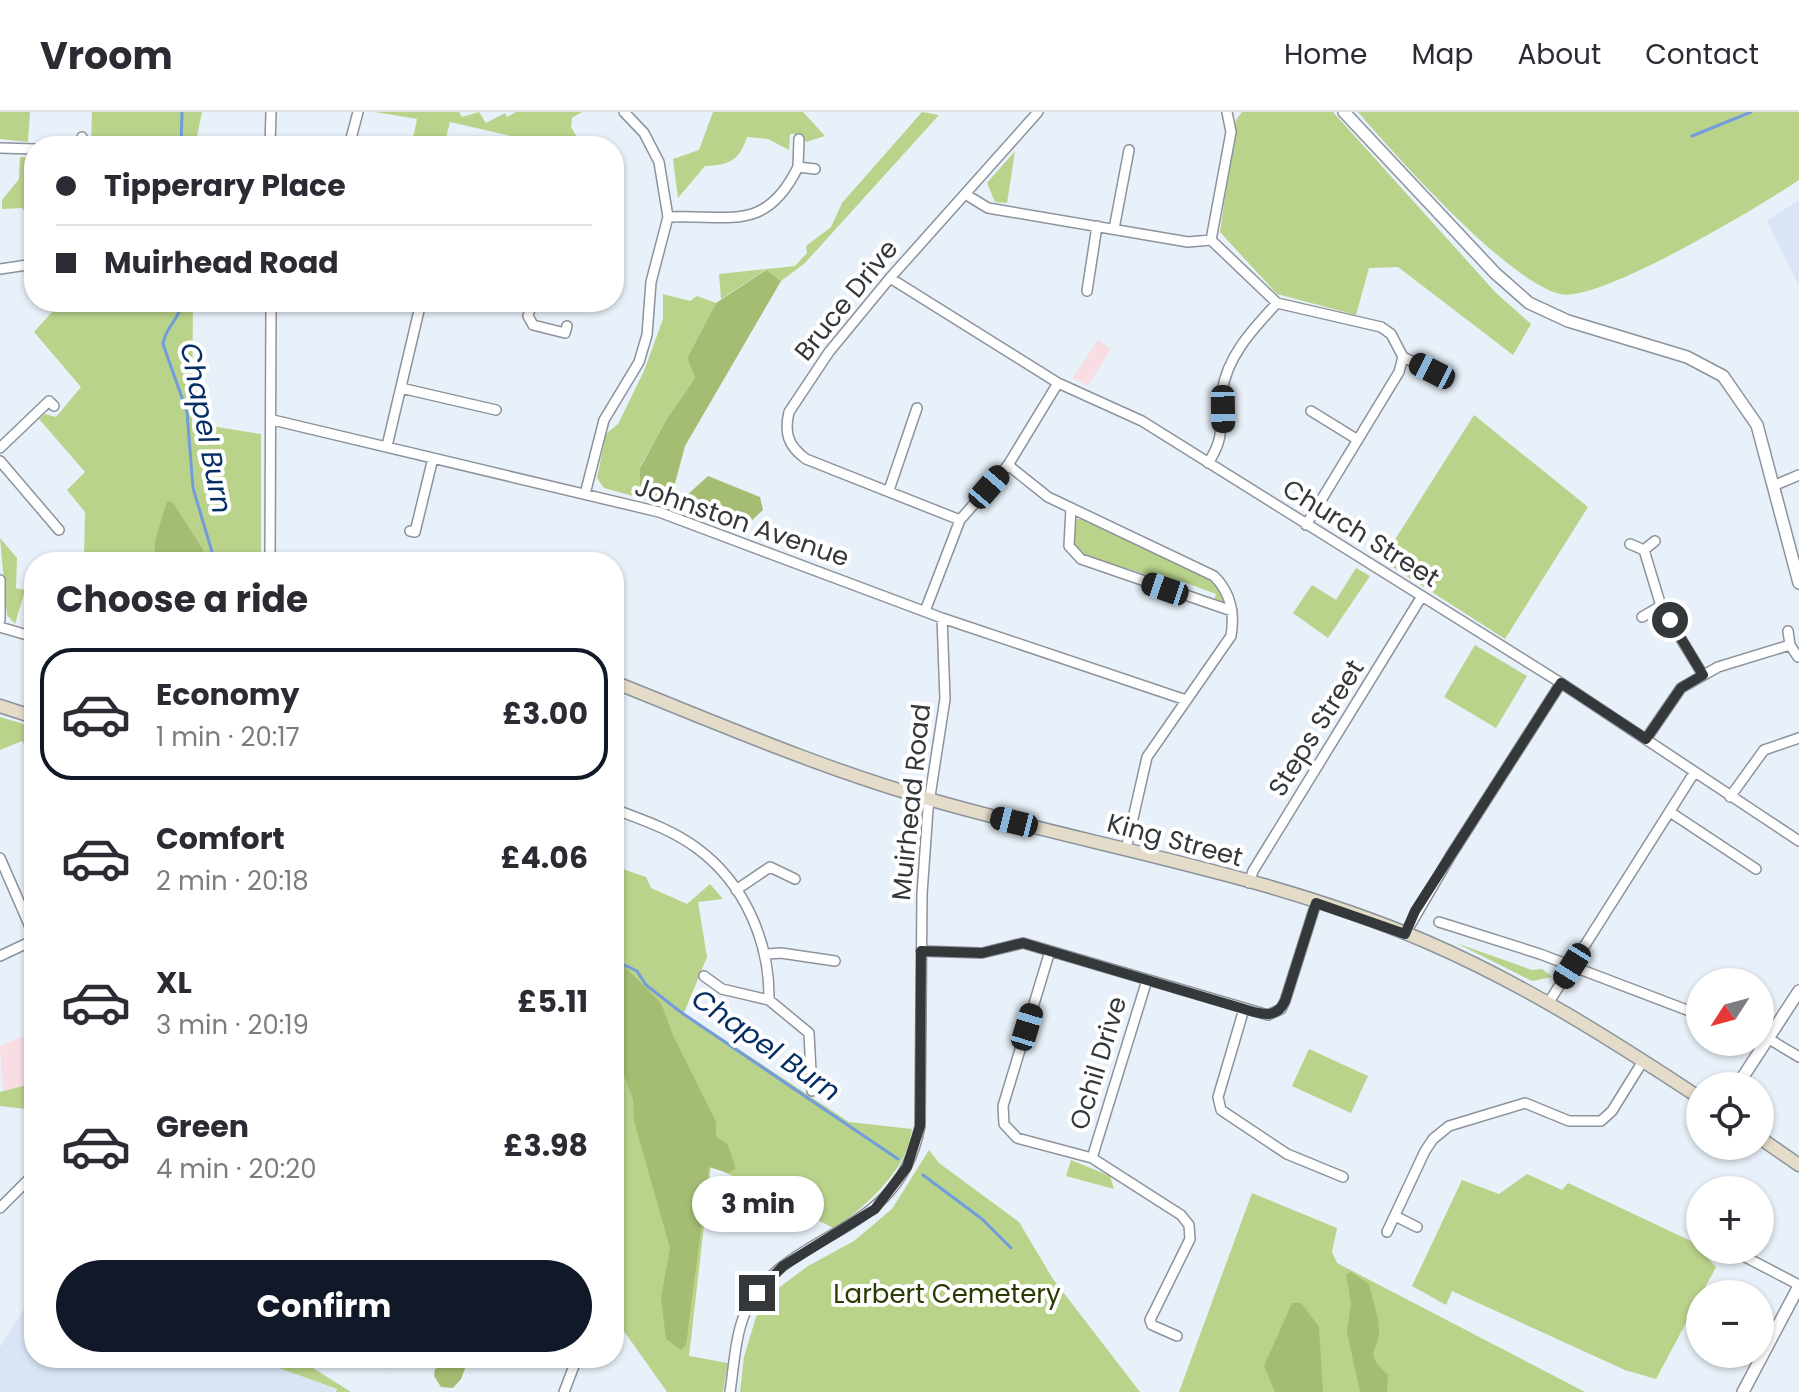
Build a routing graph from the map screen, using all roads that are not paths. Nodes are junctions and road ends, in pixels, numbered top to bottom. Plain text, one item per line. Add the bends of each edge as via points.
1 (271, 112) edge
2 (358, 112) edge
3 (624, 112) edge
4 (1038, 112) edge
5 (1227, 112) edge
6 (1344, 112) edge
7 (637, 116) edge
8 (270, 136) edge
9 (352, 136) edge
10 (799, 139) dead end
11 (0, 148) edge
12 (24, 149) edge
13 (1129, 150) dead end
14 (798, 167) junction
15 (815, 169) dead end
16 (965, 194) junction
17 (668, 217) junction
18 (1097, 226) junction
19 (1114, 229) junction
20 (1211, 240) junction
21 (24, 265) edge
22 (0, 269) edge
23 (890, 278) junction
24 (1087, 291) dead end
25 (1277, 303) junction
26 (271, 312) edge
27 (419, 312) edge
28 (529, 312) edge
29 (567, 326) dead end
30 (1403, 357) junction
31 (1432, 371) dead end
32 (1058, 383) junction
33 (401, 388) junction
34 (54, 406) dead end
35 (490, 406) dead end
36 (917, 408) dead end
37 (1311, 411) dead end
38 (273, 420) junction
39 (1358, 440) junction
40 (387, 446) junction
41 (0, 448) edge
42 (433, 458) junction
43 (0, 461) edge
44 (1208, 463) junction
45 (1008, 465) junction
46 (1799, 475) edge
47 (1773, 486) junction
48 (889, 490) junction
49 (585, 494) junction
50 (1071, 509) junction
51 (58, 511) dead end
52 (49, 518) junction
53 (960, 520) junction
54 (1306, 525) junction
55 (59, 530) dead end
56 (410, 531) dead end
57 (1655, 541) dead end
58 (1630, 544) dead end
59 (1644, 550) junction
60 (270, 552) edge
61 (0, 580) edge
62 (1799, 583) edge
63 (1422, 596) junction
64 (1661, 606) junction
65 (925, 611) junction
66 (1232, 611) junction
67 (1642, 617) dead end
68 (942, 618) junction
69 (0, 620) edge
70 (0, 627) edge
71 (1788, 631) dead end
72 (24, 634) edge
73 (1790, 645) junction
74 (1798, 657) edge
75 (1703, 675) junction
76 (1561, 683) junction
77 (624, 686) edge
78 (1186, 700) junction
79 (0, 706) edge
80 (24, 714) edge
81 (1799, 738) edge
82 (1646, 739) junction
83 (1694, 773) junction
84 (1730, 797) junction
85 (930, 799) junction
86 (1670, 812) junction
87 (624, 813) edge
88 (1799, 841) edge
89 (1126, 849) junction
90 (0, 858) edge
91 (1756, 869) dead end
92 (795, 879) dead end
93 (1249, 883) junction
94 (736, 890) junction
95 (1316, 903) junction
96 (24, 914) edge
97 (1439, 922) dead end
98 (1405, 934) junction
99 (24, 943) edge
100 (921, 951) junction
101 (1050, 951) junction
102 (767, 954) junction
103 (0, 956) edge
104 (828, 958) dead end
105 (1572, 966) junction
106 (704, 976) dead end
107 (1147, 980) junction
108 (1799, 991) edge
109 (769, 1000) junction
110 (1549, 1002) junction
111 (1244, 1009) junction
112 (1686, 1010) edge
113 (1774, 1031) edge
114 (1774, 1042) edge
115 (1799, 1057) edge
116 (1643, 1061) junction
117 (1686, 1089) edge
118 (812, 1091) dead end
119 (1774, 1148) edge
120 (1092, 1158) junction
121 (1799, 1165) edge
122 (1343, 1177) dead end
123 (24, 1184) edge
124 (0, 1208) edge
125 (1395, 1216) junction
126 (1417, 1227) dead end
127 (1387, 1232) dead end
128 (1758, 1264) edge
129 (1799, 1286) edge
130 (1177, 1336) dead end
131 (573, 1368) edge
132 (564, 1392) edge
133 (730, 1392) edge
134 (1743, 1392) edge

1 - 8 street
2 - 9 street
3 - 7 street
4 - 16 street, Bruce Drive
5 - 20 street via 1231,132
6 - 47 street via 1515,292 1556,316 1723,376 1750,411
7 - 17 street via 659,162
10 - 14 street
11 - 12 street
13 - 19 street
14 - 15 street
14 - 17 street via 787,188 760,212 731,219
16 - 18 street via 988,208
16 - 23 street, Bruce Drive
17 - 49 street via 651,282 643,349 604,420
18 - 19 street
18 - 24 street
19 - 20 street via 1188,242
20 - 25 street
21 - 22 street
23 - 32 street, Church Street
23 - 48 street, Bruce Drive via 818,367 789,412 786,431 791,445 806,459
25 - 30 street via 1381,327
25 - 44 street via 1239,346 1229,369 1221,396 1220,445
26 - 38 street
27 - 33 street
28 - 29 street via 533,325 565,333
30 - 31 street
30 - 39 street
32 - 44 street, Church Street via 1142,421
32 - 45 street
33 - 35 street
33 - 40 street
34 - 41 street via 49,401
36 - 48 street
37 - 39 street
38 - 40 street, Johnston Avenue
38 - 60 street
39 - 54 street
40 - 42 street, Johnston Avenue
42 - 49 street, Johnston Avenue
42 - 56 street via 415,532
43 - 52 street
44 - 54 street, Church Street
45 - 50 street
45 - 53 street
46 - 47 street
47 - 62 street
48 - 53 street, Bruce Drive
49 - 65 street, Johnston Avenue via 669,515
50 - 66 street via 1214,576
50 - 66 street via 1069,546 1081,559
51 - 52 street
52 - 55 street
53 - 65 street
54 - 63 street, Church Street
57 - 59 street
58 - 59 street
59 - 64 street
61 - 69 street
63 - 76 street, Church Street
63 - 93 street, Steps Street
64 - 67 street
64 - 75 street
65 - 68 street, Johnston Avenue
66 - 78 street via 1231,636
68 - 78 street, Johnston Avenue
68 - 85 street, Muirhead Road via 945,699
70 - 72 street
71 - 73 street
73 - 74 street
73 - 75 street
75 - 82 street via 1681,688
76 - 82 street, Church Street
76 - 98 street
77 - 85 main road, King Street via 820,764
78 - 89 street via 1147,757
79 - 80 main road
81 - 84 street via 1757,755
82 - 83 street, Church Street
83 - 84 street, Church Street
83 - 86 street
84 - 88 street, Church Street
85 - 89 main road, King Street
85 - 100 street, Muirhead Road
86 - 91 street
86 - 105 street
87 - 94 street via 697,848
89 - 93 main road, King Street
90 - 96 street
92 - 94 street via 770,867
93 - 95 main road, King Street
94 - 102 street
95 - 98 main road, King Street
95 - 111 street via 1281,1009 1268,1015
97 - 105 street
98 - 110 main road, King Street
99 - 103 street
100 - 101 street via 982,953 1018,942
100 - 133 street, Muirhead Road via 920,1126 911,1158 875,1209 783,1266 757,1293 738,1334
101 - 107 street
101 - 120 street via 1002,1115 1017,1138
102 - 104 street
102 - 109 street
105 - 110 street
105 - 112 street
106 - 109 street via 722,989
107 - 111 street
107 - 120 street, Ochil Drive
108 - 113 street
109 - 118 street via 809,1033 806,1080
110 - 116 main road, King Street
111 - 122 street via 1218,1097 1221,1110 1287,1154
114 - 115 street
116 - 117 main road, King Street
116 - 125 street via 1601,1121 1569,1121 1525,1103 1440,1131
119 - 121 main road
120 - 130 street via 1189,1225 1190,1239 1150,1320
123 - 124 street
125 - 126 street
125 - 127 street
128 - 129 street
129 - 134 street
131 - 132 street

